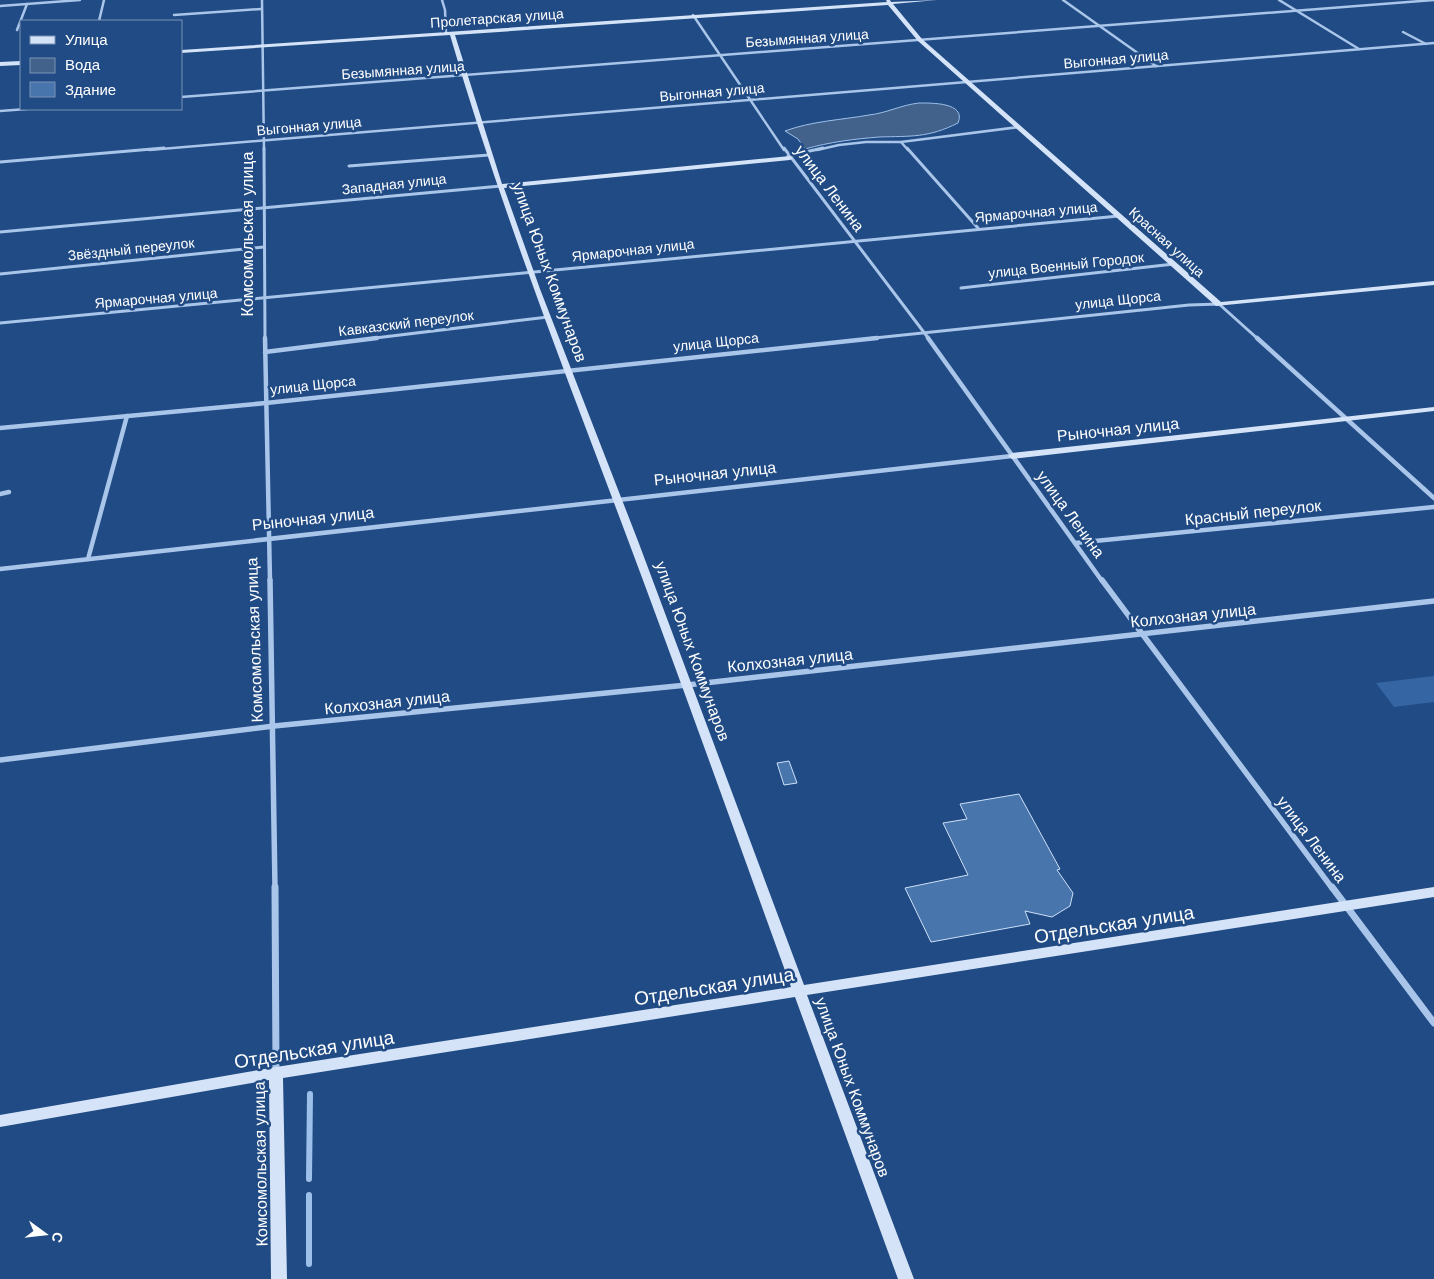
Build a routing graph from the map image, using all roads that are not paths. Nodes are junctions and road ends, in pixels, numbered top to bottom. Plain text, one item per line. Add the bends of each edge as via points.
1 (80, 0) edge
2 (104, 0) edge
3 (262, 0) edge
4 (442, 0) edge
5 (935, 0) edge
6 (1063, 0) edge
7 (1279, 0) edge
8 (1434, 0) edge
9 (889, 1) edge
10 (27, 4) junction
11 (0, 6) edge
12 (261, 9) junction
13 (1297, 11) junction
14 (174, 15) dead end
15 (693, 15) junction
16 (21, 20) edge
17 (99, 20) edge
18 (20, 22) edge
19 (1099, 27) junction
20 (17, 30) dead end
21 (1403, 32) dead end
22 (449, 33) junction
23 (920, 40) junction
24 (1434, 43) edge
25 (1426, 44) junction
26 (263, 46) junction
27 (1359, 49) junction
28 (182, 52) edge
29 (719, 55) junction
30 (20, 63) edge
31 (0, 64) edge
32 (1156, 66) junction
33 (464, 75) junction
34 (965, 81) junction
35 (263, 91) junction
36 (182, 97) edge
37 (751, 99) junction
38 (20, 110) edge
39 (0, 111) edge
40 (478, 123) junction
41 (1018, 128) junction
42 (265, 140) junction
43 (901, 142) junction
44 (489, 155) junction
45 (789, 157) junction
46 (0, 162) edge
47 (349, 166) dead end
48 (501, 186) junction
49 (264, 209) junction
50 (1119, 216) junction
51 (978, 228) junction
52 (0, 232) edge
53 (852, 240) junction
54 (264, 247) junction
55 (1174, 264) junction
56 (532, 272) junction
57 (0, 274) edge
58 (1434, 283) edge
59 (960, 288) dead end
60 (265, 300) junction
61 (1219, 304) junction
62 (548, 317) junction
63 (0, 323) edge
64 (924, 333) junction
65 (266, 352) junction
66 (567, 370) junction
67 (266, 403) junction
68 (1434, 410) edge
69 (127, 416) junction
70 (1344, 419) junction
71 (0, 428) edge
72 (1012, 456) junction
73 (9, 492) dead end
74 (0, 494) edge
75 (1434, 498) edge
76 (618, 499) junction
77 (1434, 507) edge
78 (269, 538) junction
79 (1075, 543) junction
80 (88, 559) junction
81 (0, 569) edge
82 (1434, 601) edge
83 (1140, 633) junction
84 (687, 685) junction
85 (274, 726) junction
86 (0, 760) edge
87 (1434, 892) edge
88 (1346, 907) junction
89 (799, 992) junction
90 (1434, 1023) edge
91 (276, 1073) junction
92 (0, 1121) edge
93 (280, 1279) edge
94 (906, 1279) edge

1 - 10 street
2 - 17 street
3 - 12 street, Комсомольская улица
4 - 22 street, улица Юных Коммунаров
5 - 9 street, Пролетарская улица
6 - 19 street
7 - 13 street
8 - 13 street, Безымянная улица
9 - 15 street, Пролетарская улица
9 - 23 street, Красная улица
10 - 11 street
10 - 16 street
12 - 14 street
12 - 26 street, Комсомольская улица
13 - 19 street, Безымянная улица
13 - 27 street
15 - 22 street, Пролетарская улица
15 - 29 street, улица Ленина
18 - 20 street
19 - 23 street, Безымянная улица
19 - 32 street
21 - 25 street
22 - 26 street, Пролетарская улица
22 - 33 street, улица Юных Коммунаров
23 - 29 street, Безымянная улица
23 - 34 street, Красная улица
24 - 25 street, Выгонная улица
25 - 27 street, Выгонная улица
26 - 28 street, Пролетарская улица
26 - 35 street, Комсомольская улица
27 - 32 street, Выгонная улица
29 - 33 street, Безымянная улица
29 - 37 street, улица Ленина
30 - 31 street
32 - 34 street, Выгонная улица
33 - 35 street, Безымянная улица
33 - 40 street, улица Юных Коммунаров
34 - 37 street, Выгонная улица
34 - 41 street, Красная улица
35 - 36 street, Безымянная улица
35 - 42 street, Комсомольская улица
37 - 40 street, Выгонная улица
37 - 45 street, улица Ленина
38 - 39 street
40 - 42 street, Выгонная улица
40 - 44 street, улица Юных Коммунаров
41 - 43 street
41 - 50 street, Красная улица
42 - 46 street, Выгонная улица
42 - 49 street, Комсомольская улица
43 - 45 street via 839,145
43 - 51 street
44 - 47 street
44 - 48 street, улица Юных Коммунаров
45 - 48 street, Западная улица
45 - 53 street, улица Ленина
48 - 49 street, Западная улица
48 - 56 street, улица Юных Коммунаров
49 - 52 street, Западная улица
49 - 54 street, Комсомольская улица
50 - 51 street, Ярмарочная улица
50 - 55 street, Красная улица
51 - 53 street, Ярмарочная улица
53 - 56 street, Ярмарочная улица
53 - 64 street, улица Ленина
54 - 57 street, Звёздный переулок
54 - 60 street, Комсомольская улица
55 - 59 street, улица Военный Городок
55 - 61 street, Красная улица
56 - 60 street, Ярмарочная улица
56 - 62 street, улица Юных Коммунаров
58 - 61 street, улица Щорса
60 - 63 street, Ярмарочная улица
60 - 65 street, Комсомольская улица
61 - 64 street, улица Щорса
61 - 70 street, Красная улица
62 - 65 street, Кавказский переулок
62 - 66 street, улица Юных Коммунаров
64 - 66 street, улица Щорса
64 - 72 street, улица Ленина
65 - 67 street, Комсомольская улица
66 - 67 street, улица Щорса
66 - 76 street, улица Юных Коммунаров
67 - 69 street, улица Щорса
67 - 78 street, Комсомольская улица
68 - 70 street, Рыночная улица
69 - 71 street, улица Щорса
69 - 80 street
70 - 72 street, Рыночная улица
70 - 75 street, Красная улица
72 - 76 street, Рыночная улица
72 - 79 street, улица Ленина
73 - 74 street
76 - 78 street, Рыночная улица
76 - 84 street, улица Юных Коммунаров
77 - 79 street, Красный переулок
78 - 80 street, Рыночная улица
78 - 85 street, Комсомольская улица
79 - 83 street, улица Ленина
80 - 81 street, Рыночная улица
82 - 83 street, Колхозная улица
83 - 84 street, Колхозная улица
83 - 88 street, улица Ленина
84 - 85 street, Колхозная улица
84 - 89 street, улица Юных Коммунаров
85 - 86 street, Колхозная улица
85 - 91 street, Комсомольская улица
87 - 88 street, Отдельская улица
88 - 89 street, Отдельская улица
88 - 90 street, улица Ленина
89 - 91 street, Отдельская улица
89 - 94 street, улица Юных Коммунаров
91 - 92 street, Отдельская улица
91 - 93 street, Комсомольская улица

